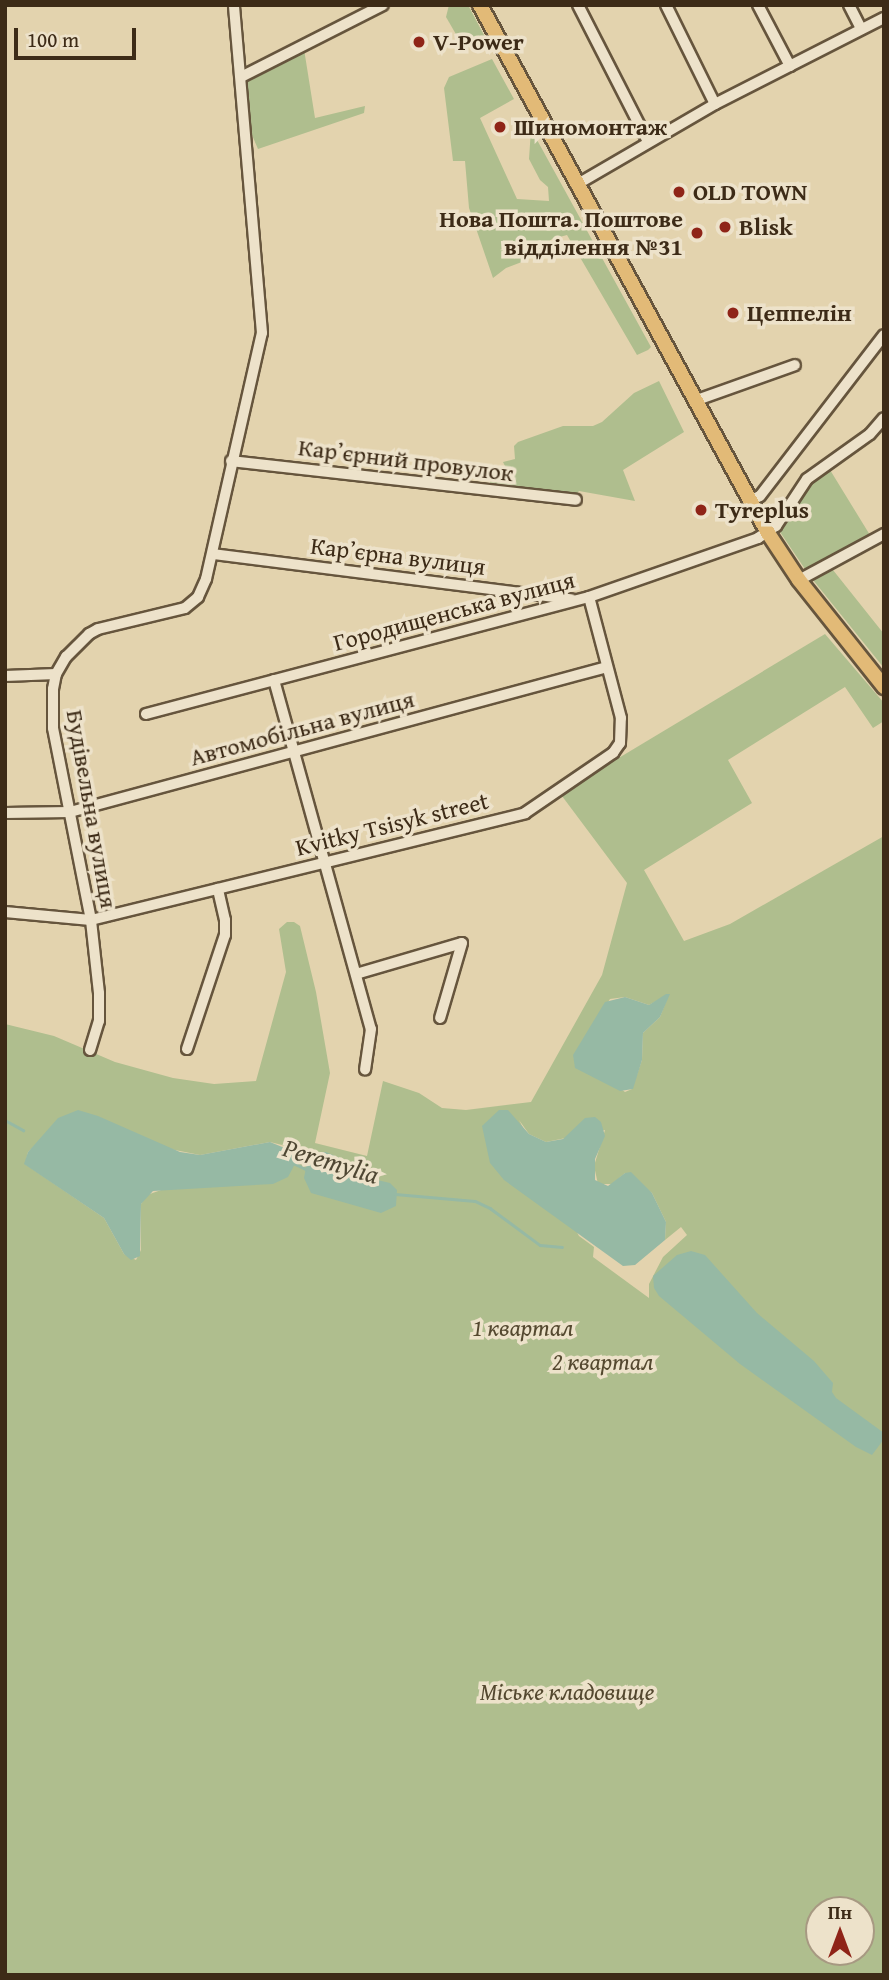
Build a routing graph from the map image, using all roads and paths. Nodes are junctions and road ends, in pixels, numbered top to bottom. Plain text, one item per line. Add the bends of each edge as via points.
1 (234, 5) edge
2 (383, 5) edge
3 (480, 5) edge
4 (578, 5) edge
5 (666, 5) edge
6 (758, 5) edge
7 (849, 5) edge
8 (884, 18) edge
9 (862, 29) junction
10 (790, 66) junction
11 (241, 76) junction
12 (715, 104) junction
13 (648, 142) junction
14 (576, 186) junction
15 (884, 335) edge
16 (796, 365) dead end
17 (694, 401) junction
18 (884, 418) edge
19 (231, 461) junction
20 (576, 500) dead end
21 (750, 502) junction
22 (768, 533) junction
23 (884, 534) edge
24 (213, 554) junction
25 (799, 580) junction
26 (583, 599) junction
27 (607, 667) junction
28 (56, 674) junction
29 (5, 676) edge
30 (274, 680) junction
31 (882, 683) edge
32 (146, 714) dead end
33 (294, 752) junction
34 (70, 812) junction
35 (5, 813) edge
36 (325, 863) junction
37 (218, 889) junction
38 (5, 912) edge
39 (91, 920) junction
40 (356, 974) junction
41 (440, 1018) dead end
42 (187, 1049) dead end
43 (90, 1050) dead end
44 (365, 1070) dead end

1 - 11 street
2 - 11 street
3 - 14 main road
4 - 13 street
5 - 12 street
6 - 10 street
7 - 9 street
8 - 9 street
9 - 10 street
10 - 12 street
11 - 19 street via 262,333
12 - 13 street
13 - 14 street
14 - 17 main road
15 - 21 street via 760,496
16 - 17 street
17 - 21 main road
18 - 22 street via 870,434 807,479
19 - 20 street, Карʼєрний провулок
19 - 24 street
21 - 22 main road
22 - 25 main road
22 - 26 street, Городищенська вулиця
23 - 25 street
24 - 26 street, Карʼєрна вулиця
24 - 28 street via 202,591 185,608 98,629 73,649
25 - 31 main road
26 - 27 street, Kvitky Tsisyk street
26 - 30 street, Городищенська вулиця
27 - 33 street, Автомобільна вулиця
27 - 36 street, Kvitky Tsisyk street via 622,724 620,743 569,784 525,813
28 - 29 street
28 - 34 street, Будівельна вулиця via 53,728
30 - 32 street, Городищенська вулиця
30 - 33 street
33 - 34 street, Автомобільна вулиця
33 - 36 street
34 - 35 street, Автомобільна вулиця
34 - 39 street, Будівельна вулиця
36 - 37 street, Kvitky Tsisyk street
36 - 40 street
37 - 39 street, Kvitky Tsisyk street
37 - 42 street via 225,935
38 - 39 street, Kvitky Tsisyk street
39 - 43 street, Будівельна вулиця via 100,1002
40 - 41 street via 463,943
40 - 44 street via 371,1029

